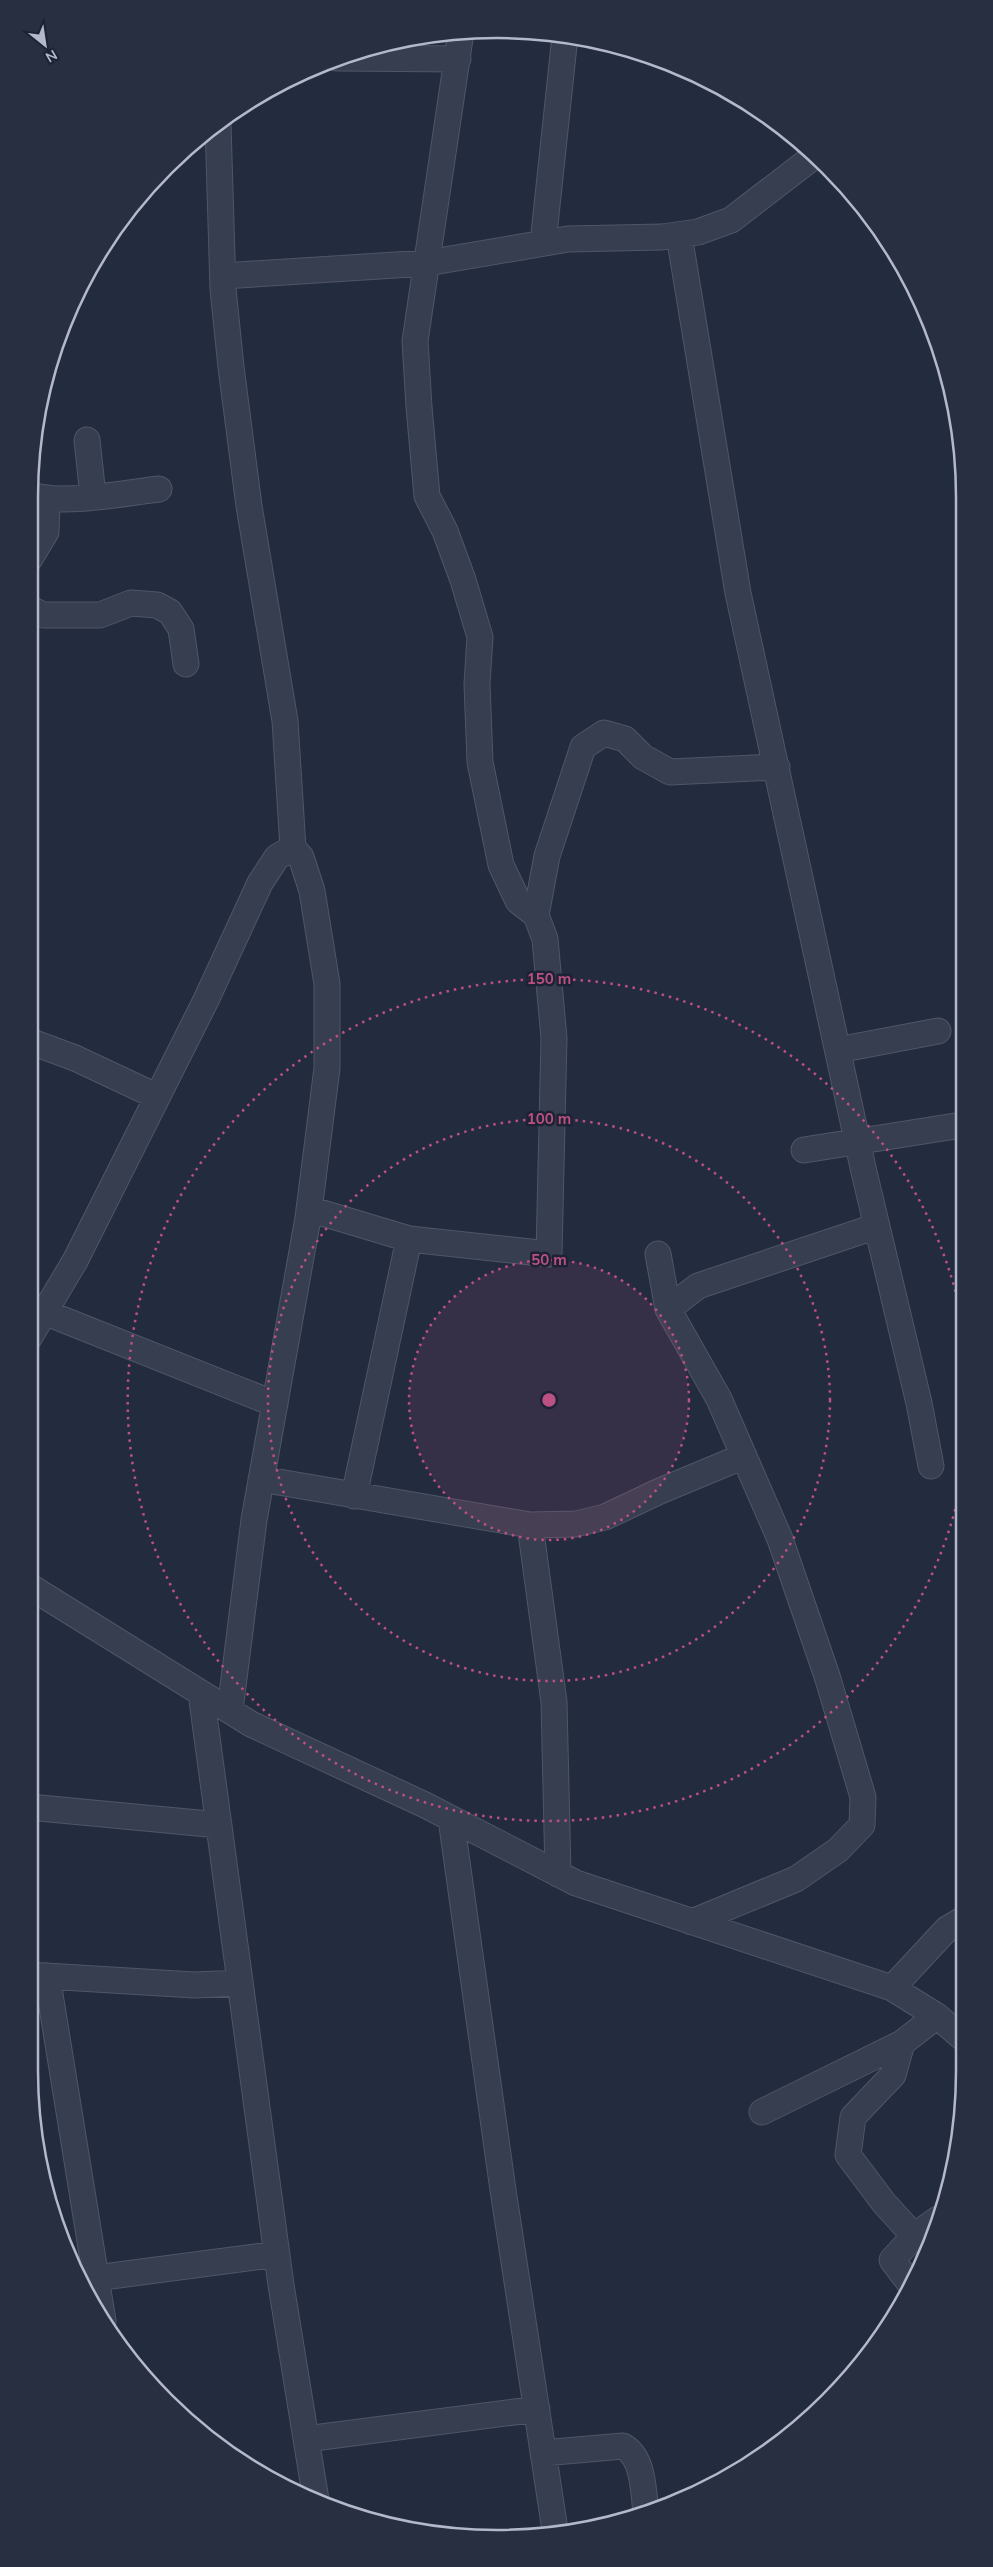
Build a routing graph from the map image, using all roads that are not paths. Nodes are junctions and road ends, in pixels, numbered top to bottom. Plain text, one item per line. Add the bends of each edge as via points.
1 (460, 39) edge
2 (564, 42) edge
3 (362, 58) edge
4 (458, 58) junction
5 (218, 131) edge
6 (809, 161) edge
7 (679, 235) junction
8 (543, 243) junction
9 (427, 263) junction
10 (223, 276) junction
11 (87, 440) dead end
12 (159, 489) dead end
13 (38, 496) edge
14 (93, 496) junction
15 (38, 545) edge
16 (38, 612) edge
17 (186, 664) dead end
18 (777, 767) junction
19 (293, 848) junction
20 (536, 915) junction
21 (938, 1030) dead end
22 (38, 1044) edge
23 (838, 1050) junction
24 (156, 1096) junction
25 (956, 1126) edge
26 (857, 1140) junction
27 (804, 1150) dead end
28 (309, 1209) junction
29 (877, 1226) junction
30 (409, 1239) junction
31 (658, 1254) dead end
32 (38, 1306) edge
33 (668, 1308) junction
34 (38, 1310) edge
35 (275, 1404) junction
36 (744, 1456) junction
37 (931, 1466) dead end
38 (261, 1480) junction
39 (354, 1496) junction
40 (530, 1525) junction
41 (38, 1592) edge
42 (201, 1693) junction
43 (230, 1710) junction
44 (38, 1808) edge
45 (451, 1819) junction
46 (219, 1826) junction
47 (558, 1874) junction
48 (692, 1922) junction
49 (956, 1924) edge
50 (38, 1976) edge
51 (240, 1983) junction
52 (892, 1988) junction
53 (937, 2016) junction
54 (956, 2032) edge
55 (902, 2042) junction
56 (762, 2112) dead end
57 (928, 2227) edge
58 (914, 2236) junction
59 (277, 2254) junction
60 (89, 2279) edge
61 (906, 2279) edge
62 (536, 2409) junction
63 (306, 2439) junction
64 (543, 2454) junction
65 (315, 2492) edge
66 (645, 2505) edge
67 (554, 2526) edge

1 - 4 street
2 - 8 street
3 - 4 street
4 - 9 street
5 - 10 street
6 - 7 street via 731,220
7 - 8 street via 568,239
7 - 18 street via 738,593
8 - 9 street
9 - 10 street
9 - 20 street via 415,341 427,496 445,531 480,637 477,684 480,762 501,866 518,902
10 - 19 street via 249,506 285,721
11 - 14 street
12 - 14 street
13 - 14 street
13 - 15 street via 46,532
16 - 17 street via 100,615 131,603 157,605 170,612 181,629
18 - 20 street via 670,772 643,757 625,739 604,733 583,747 548,856
18 - 23 street
19 - 24 street via 277,857 260,883 206,1000
19 - 28 street via 301,857 312,891 327,984 327,1068
20 - 30 street via 544,939 554,1038 549,1254
21 - 23 street
22 - 24 street via 76,1058
23 - 26 street
24 - 32 street via 75,1260
25 - 26 street
26 - 27 street
26 - 29 street
28 - 30 street
28 - 35 street
29 - 33 street via 698,1286
29 - 37 street
30 - 39 street
31 - 33 street
33 - 36 street via 719,1400
34 - 35 street
35 - 38 street
36 - 40 street via 605,1517 576,1524
36 - 48 street via 780,1539 827,1676 863,1797 862,1825 838,1850 796,1878
38 - 39 street
38 - 43 street
39 - 40 street
40 - 47 street via 554,1702
41 - 42 street
42 - 43 street
42 - 46 street
43 - 45 street via 251,1724
44 - 46 street
45 - 47 street
45 - 62 street
46 - 51 street
47 - 48 street
48 - 52 street
49 - 52 street via 947,1929
50 - 51 street via 194,1985
50 - 60 street
51 - 59 street
52 - 53 street
53 - 54 street
53 - 55 street
55 - 56 street
55 - 58 street via 893,2075 854,2117 848,2155
57 - 58 street
58 - 61 street via 892,2260
59 - 60 street
59 - 63 street
62 - 63 street
62 - 64 street
63 - 65 street
64 - 66 street via 624,2446 631,2450 638,2462
64 - 67 street

